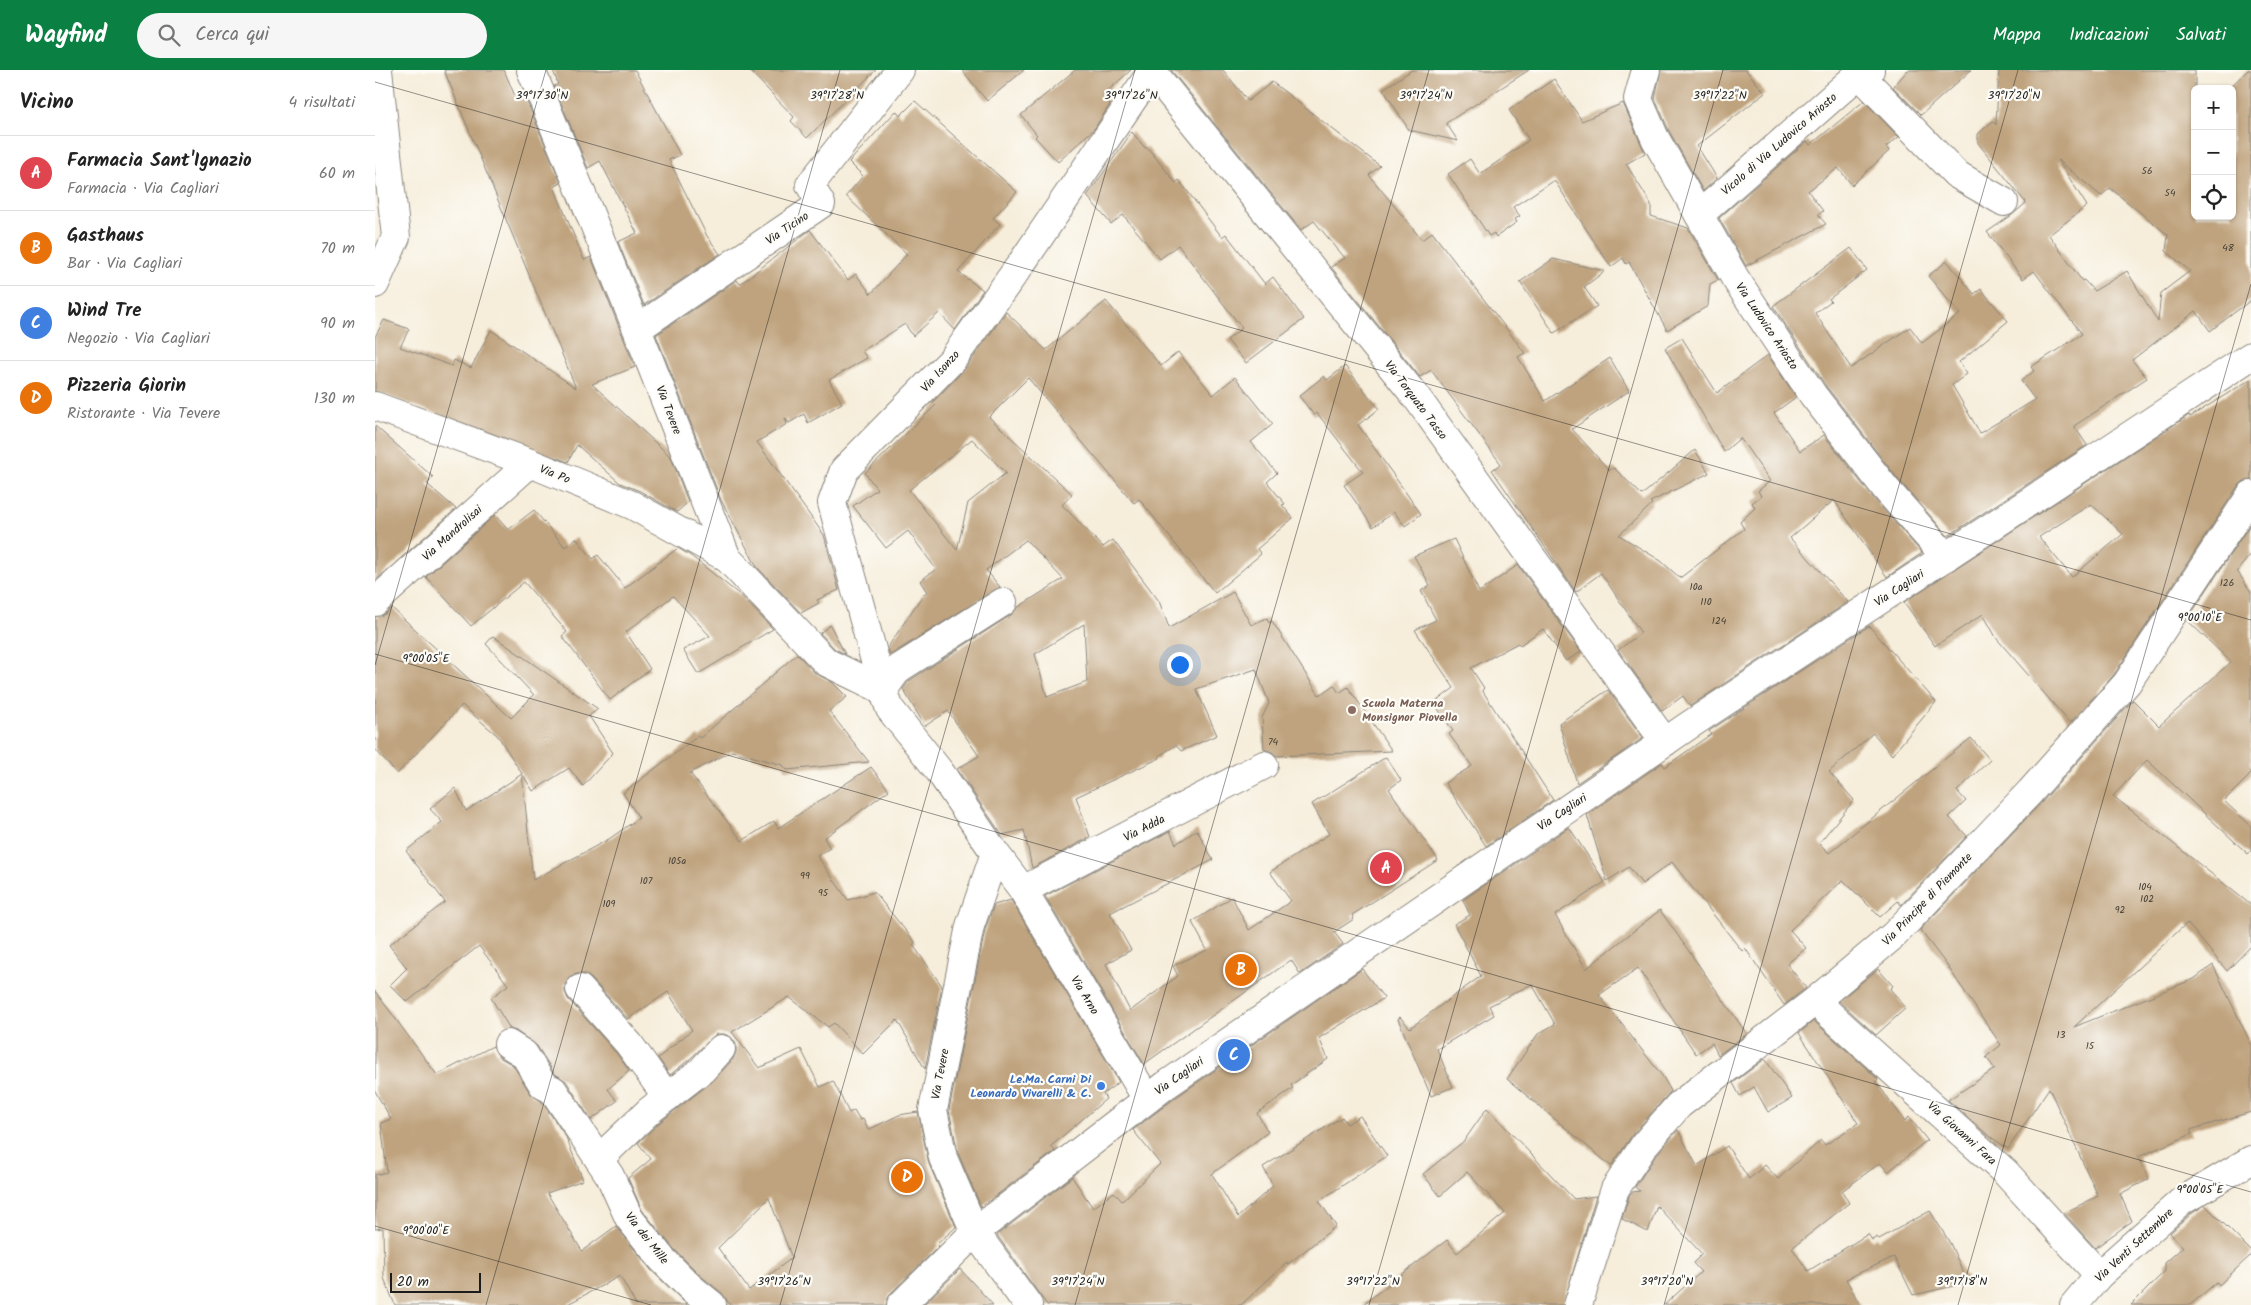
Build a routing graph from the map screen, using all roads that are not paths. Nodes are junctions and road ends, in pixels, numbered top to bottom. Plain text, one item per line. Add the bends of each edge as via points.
1 (378, 70) edge
2 (531, 70) edge
3 (900, 70) edge
4 (1646, 70) edge
5 (1151, 71) edge
6 (1865, 72) edge
7 (2004, 202) dead end
8 (1699, 215) junction
9 (375, 284) edge
10 (637, 329) junction
11 (2251, 356) edge
12 (375, 406) edge
13 (530, 464) junction
14 (2251, 495) edge
15 (1946, 557) junction
16 (727, 558) junction
17 (375, 602) edge
18 (1003, 602) dead end
19 (883, 690) junction
20 (1665, 742) junction
21 (1264, 765) dead end
22 (995, 853) junction
23 (1023, 890) junction
24 (580, 988) dead end
25 (1815, 1001) junction
26 (507, 1044) dead end
27 (721, 1049) dead end
28 (667, 1097) junction
29 (1147, 1099) junction
30 (599, 1159) junction
31 (2251, 1160) edge
32 (975, 1232) junction
33 (2099, 1275) junction
34 (712, 1305) edge
35 (901, 1305) edge
36 (1028, 1305) edge
37 (1578, 1305) edge
38 (2073, 1305) edge

1 - 9 street via 396,237
2 - 10 street, Via Tevere
3 - 10 street, Via Ticino via 810,185 821,204
4 - 8 street, Via Ludovico Ariosto via 1638,99 1655,138
5 - 19 street, Via Isonzo via 952,360 844,470 832,503
5 - 20 street, Via Torquato Tasso via 1417,398
6 - 7 street, Vicolo di Via Ludovico Ariosto via 1956,174
6 - 8 street, Vicolo di Via Ludovico Ariosto
8 - 15 street, Via Ludovico Ariosto via 1735,278 1813,395 1886,489
10 - 16 street, Via Tevere
11 - 15 street, Via Cagliari
12 - 13 street, Via Po
13 - 16 street, Via Po via 632,505
13 - 17 street, Via Mandrolisai
14 - 25 street, Via Principe di Piemonte via 2127,683 2030,792 1894,935
15 - 20 street, Via Cagliari
16 - 19 street, Via Tevere via 826,662
18 - 19 street via 898,669
19 - 22 street via 890,708
20 - 29 street, Via Cagliari
21 - 23 street, Via Adda
22 - 23 street
22 - 32 street, Via Tevere via 970,926 933,1110 943,1158
23 - 29 street, Via Arno
24 - 28 street via 629,1044
25 - 33 street, Via Giovanni Fara via 2006,1173
25 - 37 street, Via Principe di Piemonte via 1679,1105 1645,1144 1615,1189
26 - 30 street, Via dei Mille via 524,1054 543,1086 553,1090
27 - 28 street via 702,1070
28 - 30 street
29 - 32 street, Via Cagliari
30 - 34 street, Via dei Mille via 629,1218 662,1259
31 - 33 street, Via Venti Settembre via 2182,1201
32 - 35 street, Via Cagliari
32 - 36 street, Via Tevere
33 - 38 street, Via Venti Settembre

